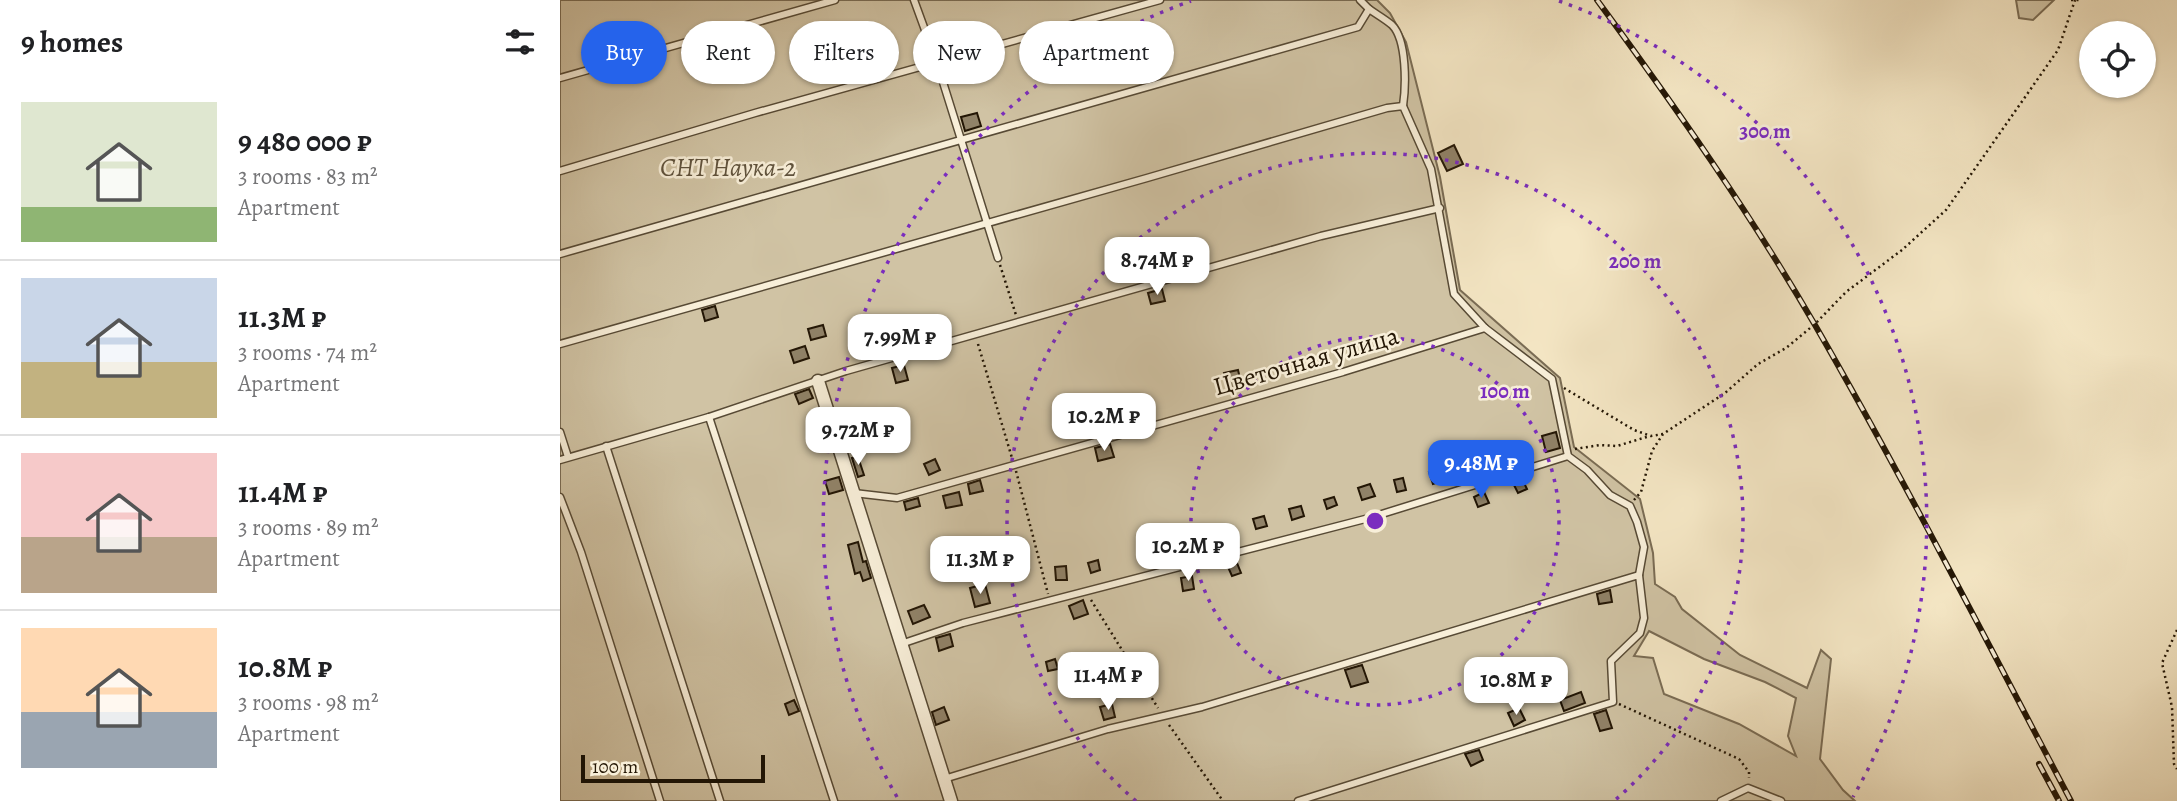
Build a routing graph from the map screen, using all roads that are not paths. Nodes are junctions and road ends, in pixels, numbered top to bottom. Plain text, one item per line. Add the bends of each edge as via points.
1 (835, 0) edge
2 (914, 0) edge
3 (1160, 0) edge
4 (1360, 0) edge
5 (1369, 9) junction
6 (922, 21) edge
7 (1005, 44) edge
8 (913, 70) edge
9 (560, 78) edge
10 (944, 84) edge
11 (1403, 106) junction
12 (961, 140) junction
13 (560, 172) edge
14 (1440, 208) junction
15 (988, 222) junction
16 (560, 254) edge
17 (999, 258) road end
18 (1485, 328) junction
19 (560, 344) edge
20 (818, 381) junction
21 (709, 417) junction
22 (560, 432) edge
23 (606, 446) junction
24 (1567, 456) junction
25 (568, 457) junction
26 (560, 460) edge
27 (853, 493) junction
28 (560, 496) edge
29 (1639, 575) junction
30 (901, 644) junction
31 (944, 779) junction
32 (660, 801) edge
33 (720, 801) edge
34 (834, 801) edge
35 (951, 801) edge
36 (1298, 801) edge
37 (1721, 801) edge
38 (1781, 801) edge

1 - 9 lane
2 - 6 lane
3 - 7 lane
4 - 5 lane
5 - 11 lane via 1394,26 1401,42
5 - 12 lane via 1358,27
8 - 13 lane
10 - 12 lane
11 - 14 lane via 1432,169
11 - 15 lane
12 - 15 lane
12 - 16 lane
14 - 18 lane via 1454,294
14 - 20 lane via 1321,236
15 - 17 lane
15 - 19 lane
18 - 24 lane via 1552,379
18 - 27 lane, Цветочная улица via 897,498
20 - 21 lane
20 - 27 street
21 - 23 lane
21 - 34 lane
22 - 25 lane
23 - 25 lane
23 - 33 lane
24 - 29 lane via 1610,495 1630,506 1644,547
24 - 30 lane via 1369,518
25 - 26 lane
27 - 30 street
28 - 32 lane
29 - 31 lane via 1228,700 1108,729
29 - 36 lane via 1644,618 1640,633 1611,661 1613,702
30 - 31 street
31 - 35 street
37 - 38 lane via 1748,788

